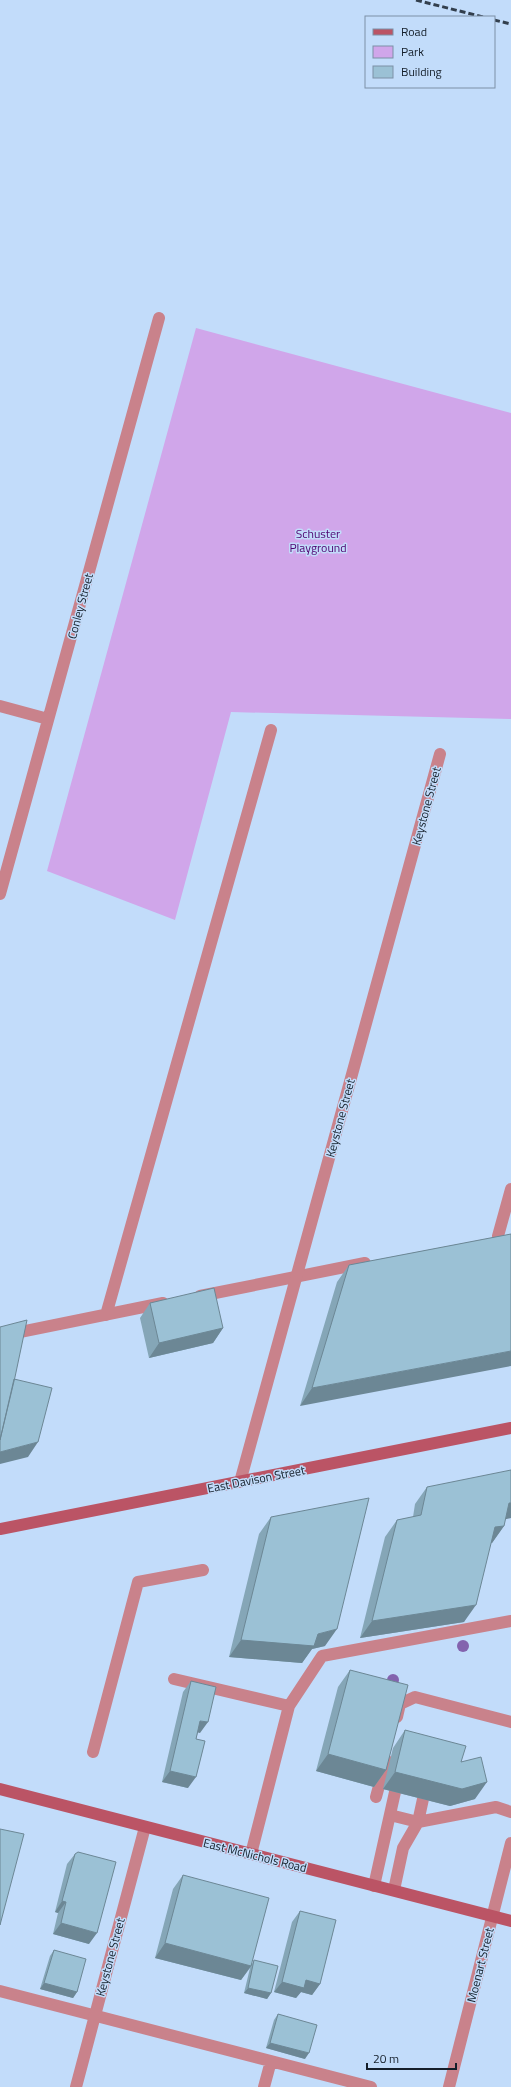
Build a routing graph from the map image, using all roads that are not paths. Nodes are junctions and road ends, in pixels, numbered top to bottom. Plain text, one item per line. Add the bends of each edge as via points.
1 (159, 318) dead end
2 (0, 706) edge
3 (48, 719) junction
4 (271, 730) dead end
5 (440, 754) dead end
6 (0, 894) edge
7 (511, 1189) edge
8 (511, 1234) edge
9 (498, 1236) junction
10 (483, 1240) edge
11 (374, 1261) edge
12 (297, 1276) junction
13 (190, 1298) edge
14 (175, 1301) edge
15 (106, 1315) junction
16 (0, 1336) edge
17 (511, 1428) edge
18 (240, 1482) junction
19 (0, 1529) edge
20 (203, 1570) dead end
21 (511, 1621) edge
22 (174, 1678) dead end
23 (289, 1706) junction
24 (511, 1722) edge
25 (395, 1726) edge
26 (389, 1747) edge
27 (94, 1752) dead end
28 (0, 1789) edge
29 (395, 1792) edge
30 (376, 1797) dead end
31 (423, 1799) edge
32 (511, 1812) edge
33 (390, 1815) junction
34 (418, 1822) junction
35 (145, 1827) junction
36 (511, 1843) edge
37 (251, 1854) junction
38 (374, 1886) junction
39 (394, 1890) junction
40 (493, 1916) junction
41 (511, 1921) edge
42 (0, 1991) edge
43 (95, 2015) junction
44 (271, 2061) junction
45 (76, 2087) edge
46 (264, 2087) edge
47 (371, 2087) edge
48 (449, 2087) edge

1 - 3 street, Conley Street
2 - 3 street
3 - 6 street, Conley Street
4 - 15 street
5 - 12 street, Keystone Street
7 - 9 street
8 - 9 street
9 - 10 street
11 - 12 street
12 - 13 street
12 - 18 street, Keystone Street
14 - 15 street
15 - 16 street
17 - 18 main road, East Davison Street
18 - 19 main road, East Davison Street
20 - 27 street via 138,1582
21 - 23 street via 322,1656
22 - 23 street
23 - 37 street
24 - 25 street via 415,1697 400,1704
26 - 30 street
28 - 35 main road, East McNichols Road
29 - 33 street
31 - 34 street
32 - 34 street via 496,1807
33 - 34 street
33 - 38 street
34 - 39 street via 403,1848
35 - 37 main road, East McNichols Road
35 - 43 street, Keystone Street
36 - 40 street, Moenart Street
37 - 38 main road, East McNichols Road
38 - 39 main road, East McNichols Road
39 - 40 main road, East McNichols Road
40 - 41 main road, East McNichols Road
40 - 48 street, Moenart Street
42 - 43 street
43 - 44 street
43 - 45 street, Keystone Street
44 - 46 street
44 - 47 street

